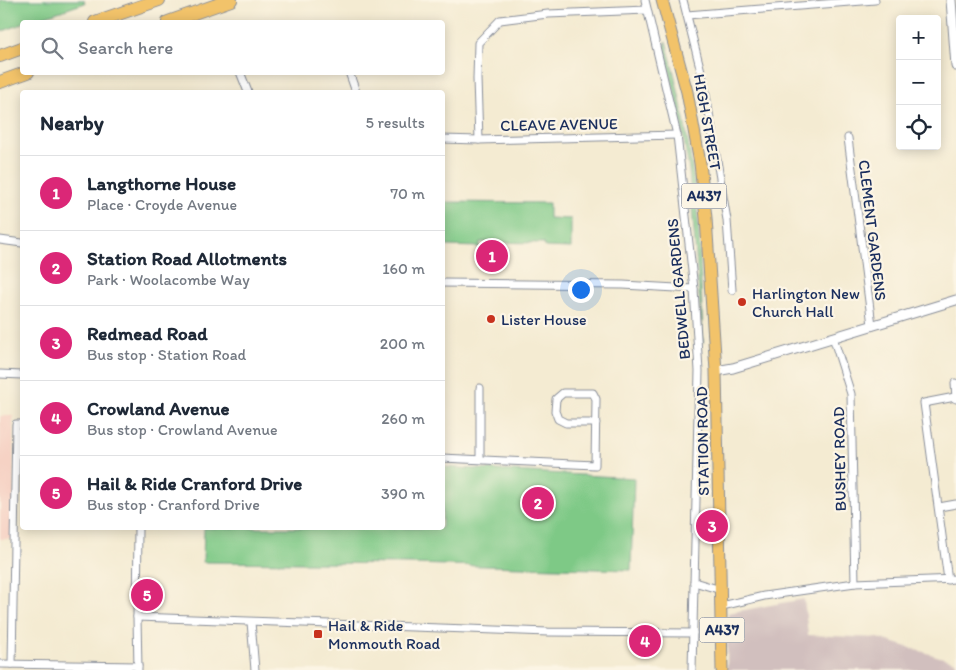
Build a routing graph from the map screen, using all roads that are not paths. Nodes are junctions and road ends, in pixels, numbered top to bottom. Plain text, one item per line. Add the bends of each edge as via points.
1 (159, 0) edge
2 (231, 0) edge
3 (644, 0) edge
4 (662, 0) edge
5 (683, 0) edge
6 (875, 0) edge
7 (951, 0) edge
8 (647, 10) junction
9 (688, 14) junction
10 (101, 20) edge
11 (174, 20) edge
12 (20, 49) edge
13 (0, 56) edge
14 (956, 66) edge
15 (20, 75) edge
16 (241, 75) edge
17 (350, 75) edge
18 (0, 82) edge
19 (247, 90) edge
20 (355, 90) edge
21 (677, 135) junction
22 (848, 138) dead end
23 (445, 139) edge
24 (479, 140) junction
25 (0, 240) edge
26 (20, 243) edge
27 (445, 283) edge
28 (694, 289) junction
29 (732, 290) dead end
30 (956, 300) edge
31 (872, 325) junction
32 (833, 337) junction
33 (716, 371) junction
34 (0, 374) edge
35 (20, 375) edge
36 (955, 383) edge
37 (480, 388) dead end
38 (956, 398) edge
39 (596, 423) junction
40 (20, 424) edge
41 (445, 458) edge
42 (480, 459) junction
43 (956, 504) edge
44 (938, 507) junction
45 (138, 530) edge
46 (952, 580) edge
47 (694, 582) junction
48 (855, 583) junction
49 (721, 590) junction
50 (722, 606) junction
51 (137, 617) junction
52 (251, 622) junction
53 (693, 633) junction
54 (0, 664) edge
55 (12, 664) junction
56 (138, 668) edge
57 (255, 670) edge
58 (692, 670) edge
59 (722, 670) edge

1 - 10 highway
2 - 11 highway
3 - 8 street, BEDWELL GARDENS
4 - 33 main road, HIGH STREET / A437 via 687,92 701,172
5 - 9 street
6 - 9 street
7 - 14 street
8 - 21 street, BEDWELL GARDENS
8 - 24 street via 548,14 500,20 478,43
9 - 29 street via 704,83 727,220
12 - 13 highway
15 - 18 highway
16 - 19 street
17 - 20 street
21 - 24 street, CLEAVE AVENUE
21 - 28 street, BEDWELL GARDENS
22 - 31 street, CLEMENT GARDENS
23 - 24 street, CLEAVE AVENUE
25 - 26 street
27 - 28 street
28 - 47 street, BEDWELL GARDENS via 699,371
30 - 31 street, STATION ROAD
31 - 32 street, STATION ROAD
32 - 33 street, STATION ROAD
32 - 48 street, BUSHEY ROAD via 851,394
33 - 49 main road, STATION ROAD / A437
34 - 35 street
36 - 38 street
37 - 42 street
38 - 44 street via 924,403
39 - 39 street via 593,393 563,393 556,399 558,420
39 - 42 street via 595,465
40 - 55 street via 16,424
41 - 42 street
43 - 44 street
44 - 46 street
45 - 51 street
46 - 48 street
47 - 49 street
47 - 53 street, BEDWELL GARDENS
48 - 50 street via 764,596
49 - 50 main road, STATION ROAD / A437
50 - 59 main road, STATION ROAD / A437
51 - 52 street
51 - 56 street
52 - 53 street via 548,632
52 - 57 street
53 - 58 street, BEDWELL GARDENS
54 - 55 street
55 - 56 street

